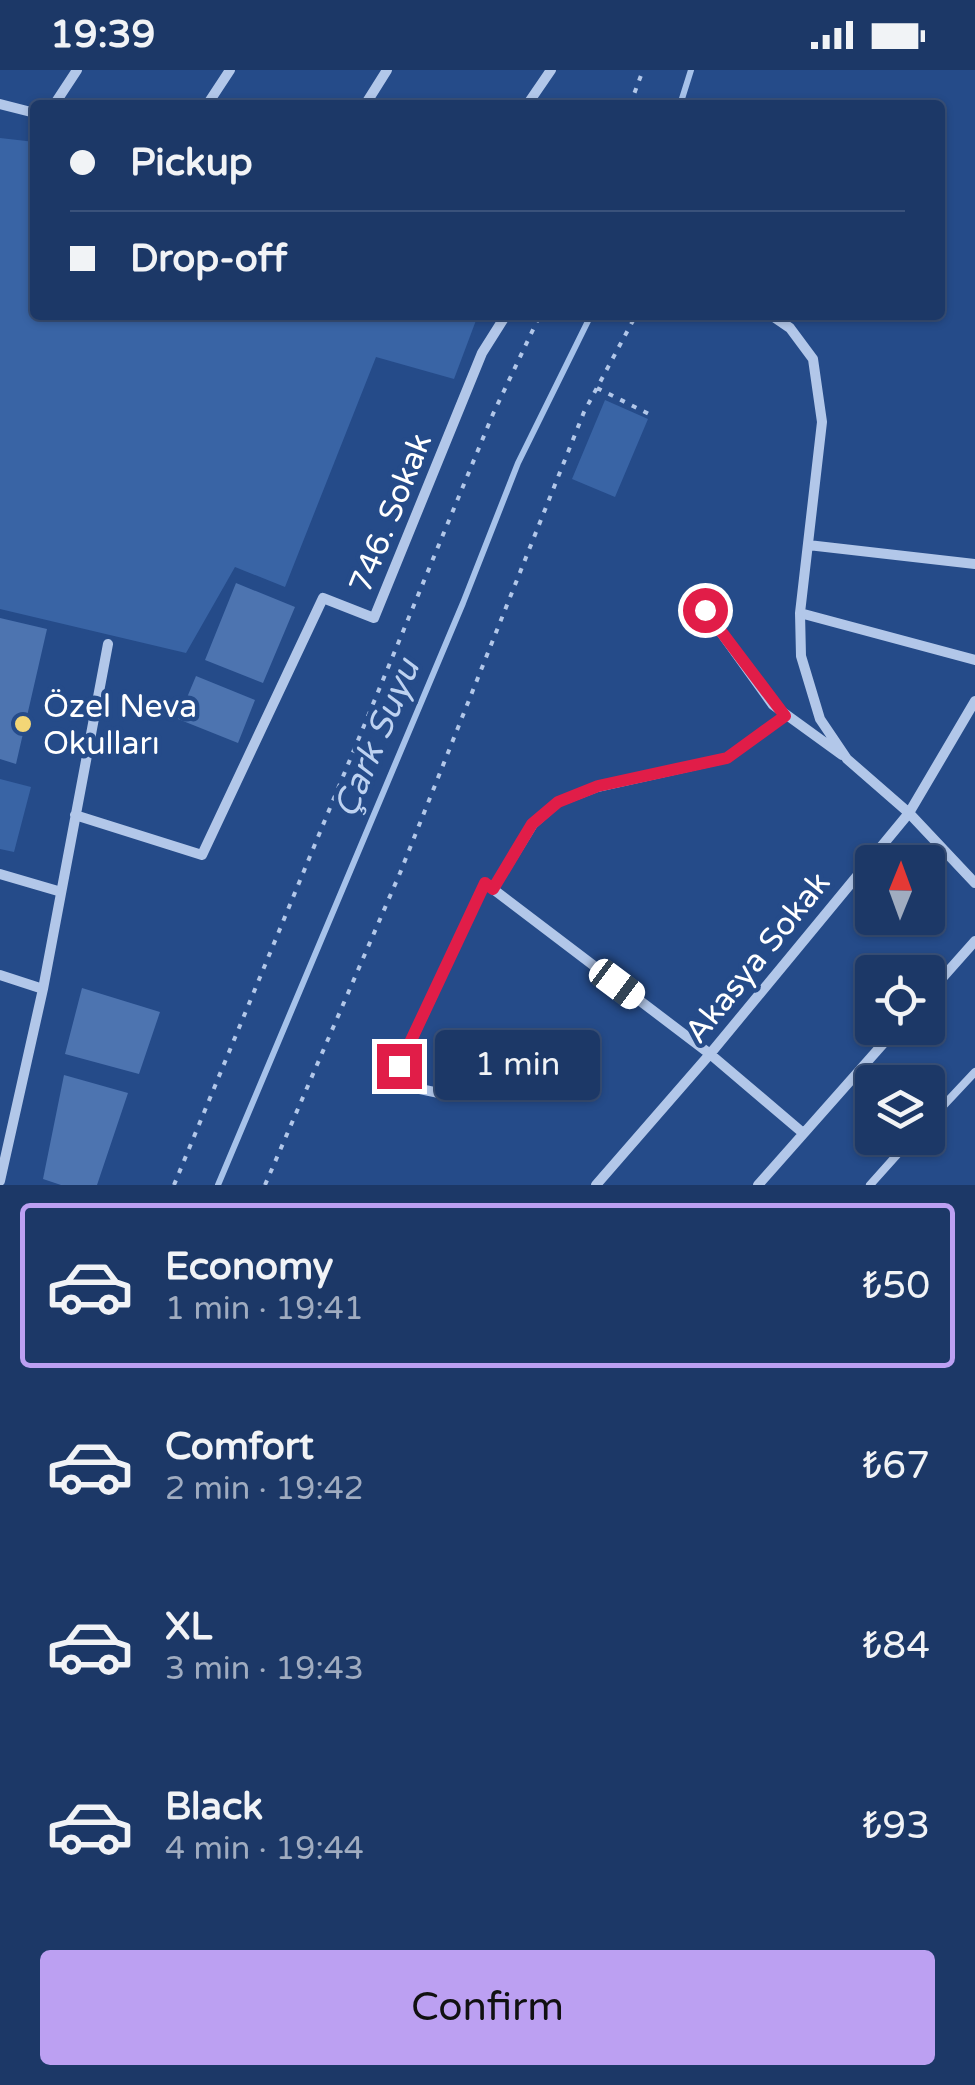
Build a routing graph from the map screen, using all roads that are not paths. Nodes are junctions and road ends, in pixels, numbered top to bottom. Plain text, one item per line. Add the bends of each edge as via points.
1 (77, 70) edge
2 (230, 70) edge
3 (387, 70) edge
4 (550, 70) edge
5 (57, 100) edge
6 (210, 100) edge
7 (368, 100) edge
8 (530, 100) edge
9 (0, 104) edge
10 (30, 113) edge
11 (503, 320) edge
12 (779, 320) edge
13 (808, 545) junction
14 (975, 564) edge
15 (705, 610) dead end
16 (800, 613) junction
17 (108, 644) dead end
18 (975, 660) edge
19 (975, 701) edge
20 (785, 716) junction
21 (847, 759) junction
22 (908, 812) junction
23 (75, 816) junction
24 (0, 874) edge
25 (975, 883) edge
26 (493, 889) junction
27 (58, 891) junction
28 (975, 941) edge
29 (945, 975) edge
30 (0, 976) edge
31 (43, 989) junction
32 (882, 1045) edge
33 (710, 1054) junction
34 (975, 1072) edge
35 (453, 1096) dead end
36 (945, 1104) edge
37 (803, 1133) junction
38 (897, 1155) edge
39 (0, 1182) edge
40 (596, 1185) edge
41 (758, 1185) edge
42 (870, 1185) edge

1 - 5 street
2 - 6 street
3 - 7 street
4 - 8 street
9 - 10 street
11 - 23 street, 746. Sokak via 482,352 374,618 323,598 202,855
12 - 13 street via 813,360 822,422
13 - 14 street
13 - 16 street
15 - 20 street
16 - 18 street
16 - 21 street via 801,656 816,703
17 - 23 street
19 - 22 street, Akasya Sokak
20 - 21 street
20 - 26 street via 727,758 598,786 558,802 532,824
21 - 22 street
22 - 25 street
22 - 33 street, Akasya Sokak
23 - 27 street
24 - 27 street
26 - 33 street
26 - 35 street via 485,883 399,1066 420,1089
27 - 31 street
28 - 29 street
30 - 31 street
31 - 39 street
32 - 37 street
33 - 37 street
33 - 40 street, Akasya Sokak
34 - 36 lane
37 - 41 street
38 - 42 lane

